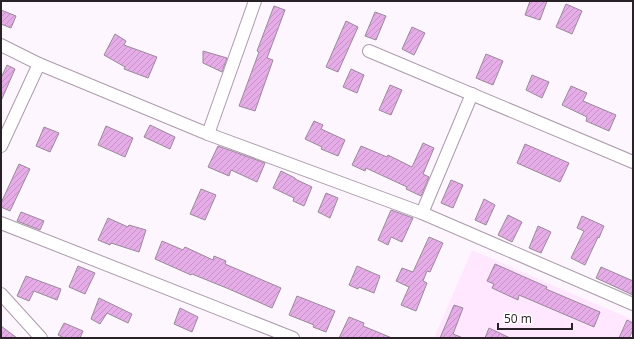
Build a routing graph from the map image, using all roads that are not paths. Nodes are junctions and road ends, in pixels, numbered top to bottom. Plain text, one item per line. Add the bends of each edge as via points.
1 (255, 1) edge
2 (1, 45) edge
3 (370, 51) dead end
4 (39, 64) junction
5 (472, 94) junction
6 (208, 134) junction
7 (1, 146) edge
8 (633, 162) edge
9 (422, 213) junction
10 (1, 223) edge
11 (1, 294) edge
12 (633, 304) edge
13 (40, 338) edge
14 (293, 338) edge

1 - 6 street
2 - 4 street
3 - 5 street
4 - 6 street
4 - 7 street
5 - 8 street
5 - 9 street
6 - 9 street
9 - 12 street
10 - 14 street
11 - 13 street

